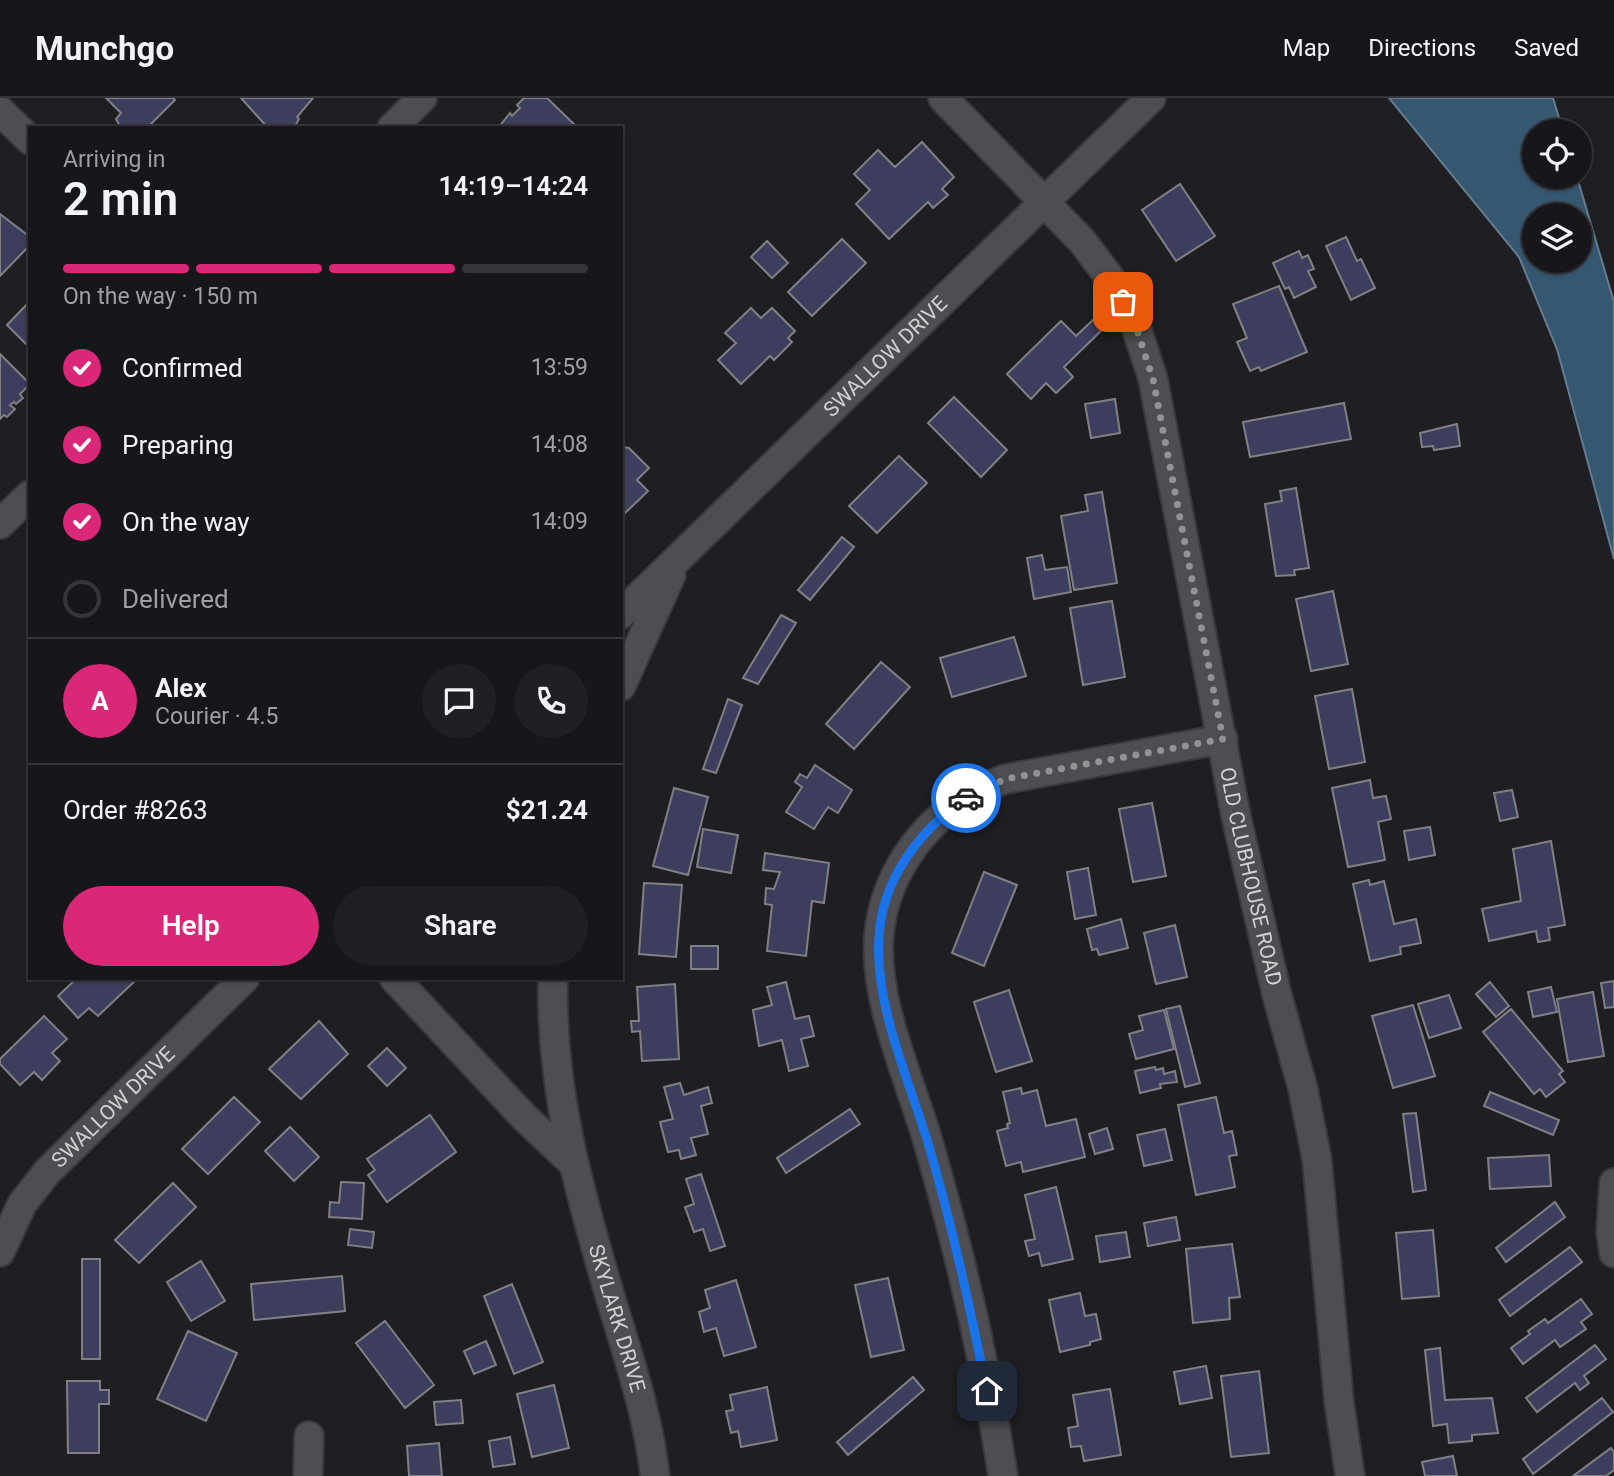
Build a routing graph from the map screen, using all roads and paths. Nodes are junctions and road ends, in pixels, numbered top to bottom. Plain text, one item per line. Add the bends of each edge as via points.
1 (422, 98) edge
2 (943, 98) edge
3 (1151, 98) edge
4 (0, 111) edge
5 (394, 126) edge
6 (28, 138) edge
7 (1044, 202) junction
8 (28, 497) edge
9 (0, 524) edge
10 (678, 560) junction
11 (623, 612) edge
12 (623, 681) edge
13 (1223, 739) junction
14 (243, 980) edge
15 (396, 980) edge
16 (553, 980) edge
17 (573, 1163) junction
18 (1614, 1183) edge
19 (0, 1252) edge
20 (1614, 1253) edge
21 (309, 1436) dead end
22 (309, 1476) edge
23 (655, 1476) edge
24 (1003, 1476) edge
25 (1350, 1476) edge

1 - 5 street
2 - 7 street, OLD CLUBHOUSE ROAD
3 - 7 street, SWALLOW DRIVE
4 - 6 street
7 - 10 street, SWALLOW DRIVE
7 - 13 street, OLD CLUBHOUSE ROAD via 1110,278 1136,327 1153,379
8 - 9 street
10 - 11 street, SWALLOW DRIVE
10 - 12 street
13 - 24 street via 1005,779 972,794 943,814 919,839 899,869 883,908 879,972 886,1008 929,1145 966,1287
13 - 25 street, OLD CLUBHOUSE ROAD via 1236,816 1317,1160
14 - 19 street, SWALLOW DRIVE via 47,1172 23,1204
15 - 17 street
16 - 17 street, SKYLARK DRIVE via 559,1097
17 - 23 street, SKYLARK DRIVE via 641,1399
18 - 20 street
21 - 22 street

